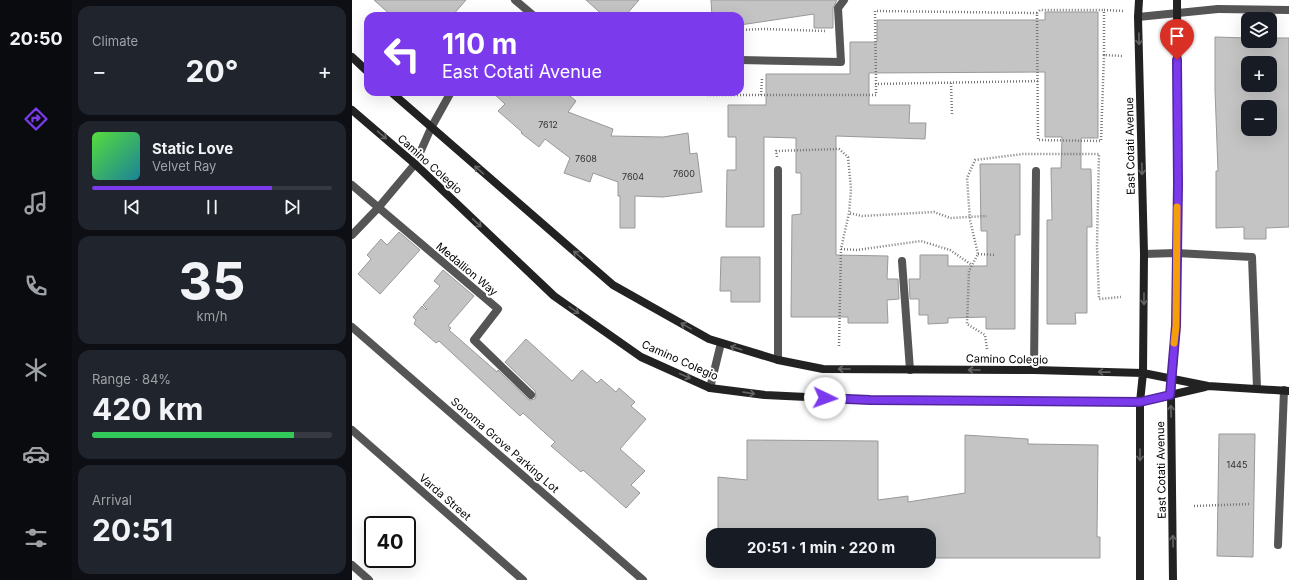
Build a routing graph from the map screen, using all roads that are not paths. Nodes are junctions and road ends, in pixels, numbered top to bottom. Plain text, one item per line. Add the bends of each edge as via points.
1 (515, 0) edge
2 (844, 0) edge
3 (1139, 0) edge
4 (1177, 0) edge
5 (526, 9) junction
6 (1289, 10) edge
7 (523, 12) edge
8 (529, 12) edge
9 (1177, 13) junction
10 (1138, 16) junction
11 (352, 57) edge
12 (744, 60) edge
13 (364, 68) edge
14 (395, 96) edge
15 (449, 96) edge
16 (352, 110) edge
17 (431, 128) junction
18 (415, 164) junction
19 (778, 170) road end
20 (1036, 171) dead end
21 (352, 185) edge
22 (378, 208) junction
23 (352, 235) edge
24 (1176, 253) junction
25 (1144, 254) junction
26 (902, 261) dead end
27 (352, 327) edge
28 (721, 343) junction
29 (778, 360) junction
30 (910, 370) junction
31 (1034, 370) junction
32 (1143, 372) junction
33 (1171, 379) junction
34 (1208, 386) junction
35 (710, 388) junction
36 (1256, 388) junction
37 (1287, 391) edge
38 (531, 395) dead end
39 (1170, 395) junction
40 (1140, 402) junction
41 (352, 430) edge
42 (1278, 545) dead end
43 (352, 565) edge
44 (369, 580) edge
45 (523, 580) edge
46 (643, 580) edge
47 (1140, 580) edge
48 (1173, 580) edge

1 - 5 street
2 - 12 street via 838,8 841,62
3 - 10 street, East Cotati Avenue
4 - 9 street, East Cotati Avenue
5 - 7 street
5 - 8 street
6 - 9 street via 1218,9
9 - 10 street
9 - 24 street, East Cotati Avenue
10 -> 25 street, East Cotati Avenue
11 - 13 street
14 - 17 street, Camino Colegio
15 - 17 street
16 -> 18 street, Camino Colegio
17 - 18 street
28 -> 17 street, Camino Colegio via 709,339 612,285
18 - 22 street
18 -> 35 street, Camino Colegio via 554,296 641,357
19 - 29 street
20 - 31 street
21 - 22 street, Medallion Way
22 - 23 street
22 - 38 street, Medallion Way via 498,309 474,340
24 - 25 street
24 - 33 street, East Cotati Avenue via 1176,326
24 - 36 street via 1252,257
25 -> 32 street, East Cotati Avenue
26 - 30 street
27 - 46 street, Sonoma Grove Parking Lot
29 -> 28 street, Camino Colegio
28 - 35 street
30 -> 29 street, Camino Colegio via 823,369
31 -> 30 street, Camino Colegio
32 -> 31 street, Camino Colegio
32 - 33 street, Camino Colegio
32 - 40 street, East Cotati Avenue
33 - 34 street, Camino Colegio
33 - 39 street, East Cotati Avenue
34 - 36 street, Camino Colegio
34 - 39 street, Camino Colegio
35 -> 40 street, Camino Colegio via 765,395 870,400
36 - 37 street, Camino Colegio
37 - 42 street
39 - 40 street, Camino Colegio
48 -> 39 street, East Cotati Avenue
40 -> 47 street, East Cotati Avenue
41 - 45 street, Varda Street
43 - 44 street

